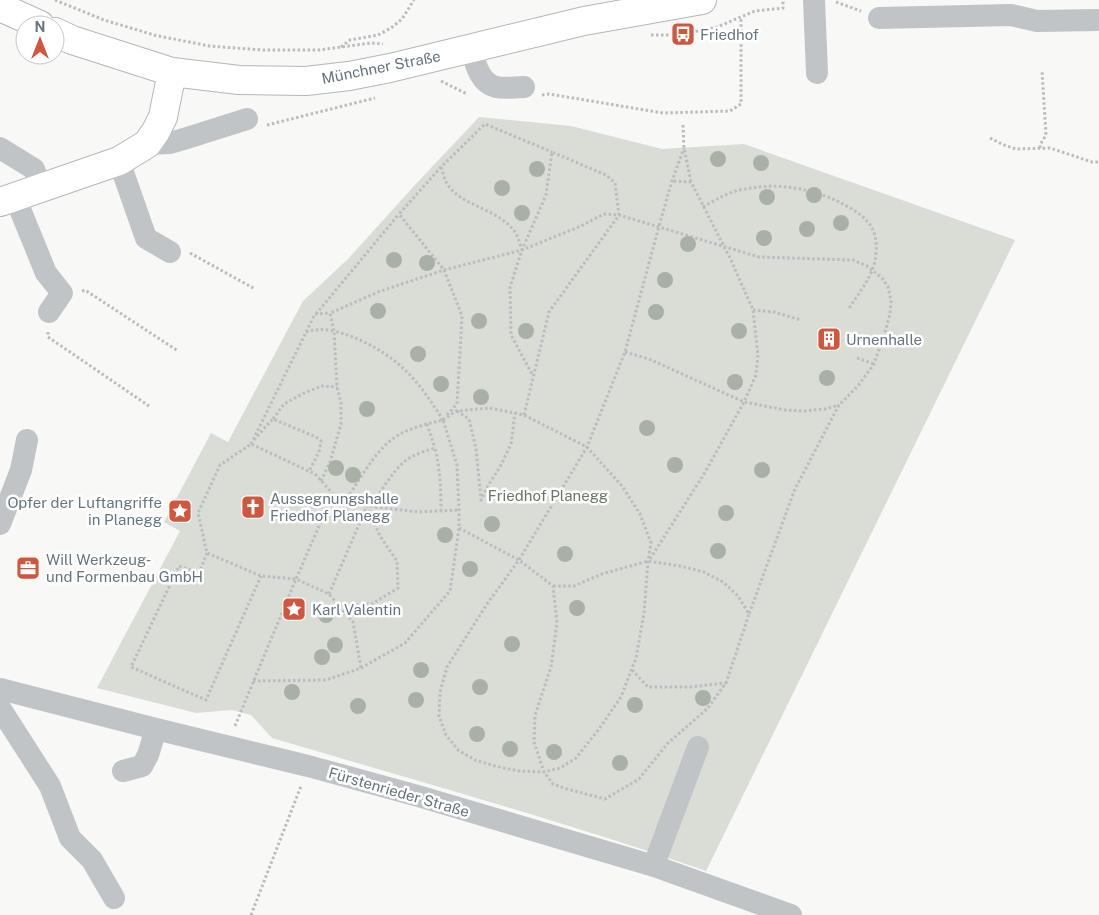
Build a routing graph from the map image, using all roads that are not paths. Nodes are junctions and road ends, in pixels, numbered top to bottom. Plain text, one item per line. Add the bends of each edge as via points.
1 (702, 0) edge
2 (814, 0) edge
3 (0, 7) edge
4 (18, 15) edge
5 (878, 18) dead end
6 (1099, 20) edge
7 (65, 37) edge
8 (471, 48) junction
9 (172, 72) junction
10 (817, 73) dead end
11 (524, 87) dead end
12 (256, 122) road end
13 (146, 144) junction
14 (0, 148) edge
15 (118, 161) junction
16 (40, 188) junction
17 (7, 199) edge
18 (170, 252) road end
19 (49, 312) road end
20 (27, 440) dead end
21 (0, 524) edge
22 (0, 689) edge
23 (0, 708) edge
24 (156, 729) junction
25 (698, 747) dead end
26 (124, 771) dead end
27 (654, 866) junction
28 (114, 898) dead end
29 (791, 915) edge

1 - 8 main road, Münchner Straße via 584,21
2 - 10 street
3 - 4 main road
5 - 6 street via 1011,15 1037,21
7 - 9 main road, Münchner Straße
8 - 9 main road, Münchner Straße via 390,68 306,81 239,80
8 - 11 street via 484,79 495,87
9 - 13 main road via 163,117
12 - 13 street via 170,143
13 - 15 main road
14 - 16 street via 34,169
15 - 16 main road
15 - 18 street via 146,238
16 - 17 main road
17 - 19 street via 46,273 62,294
20 - 21 street via 21,470
22 - 24 street, Fürstenrieder Straße
23 - 28 street via 50,786 70,838 92,860
24 - 26 street via 142,766
24 - 27 street, Fürstenrieder Straße via 418,796
25 - 27 street
27 - 29 street, Fürstenrieder Straße

